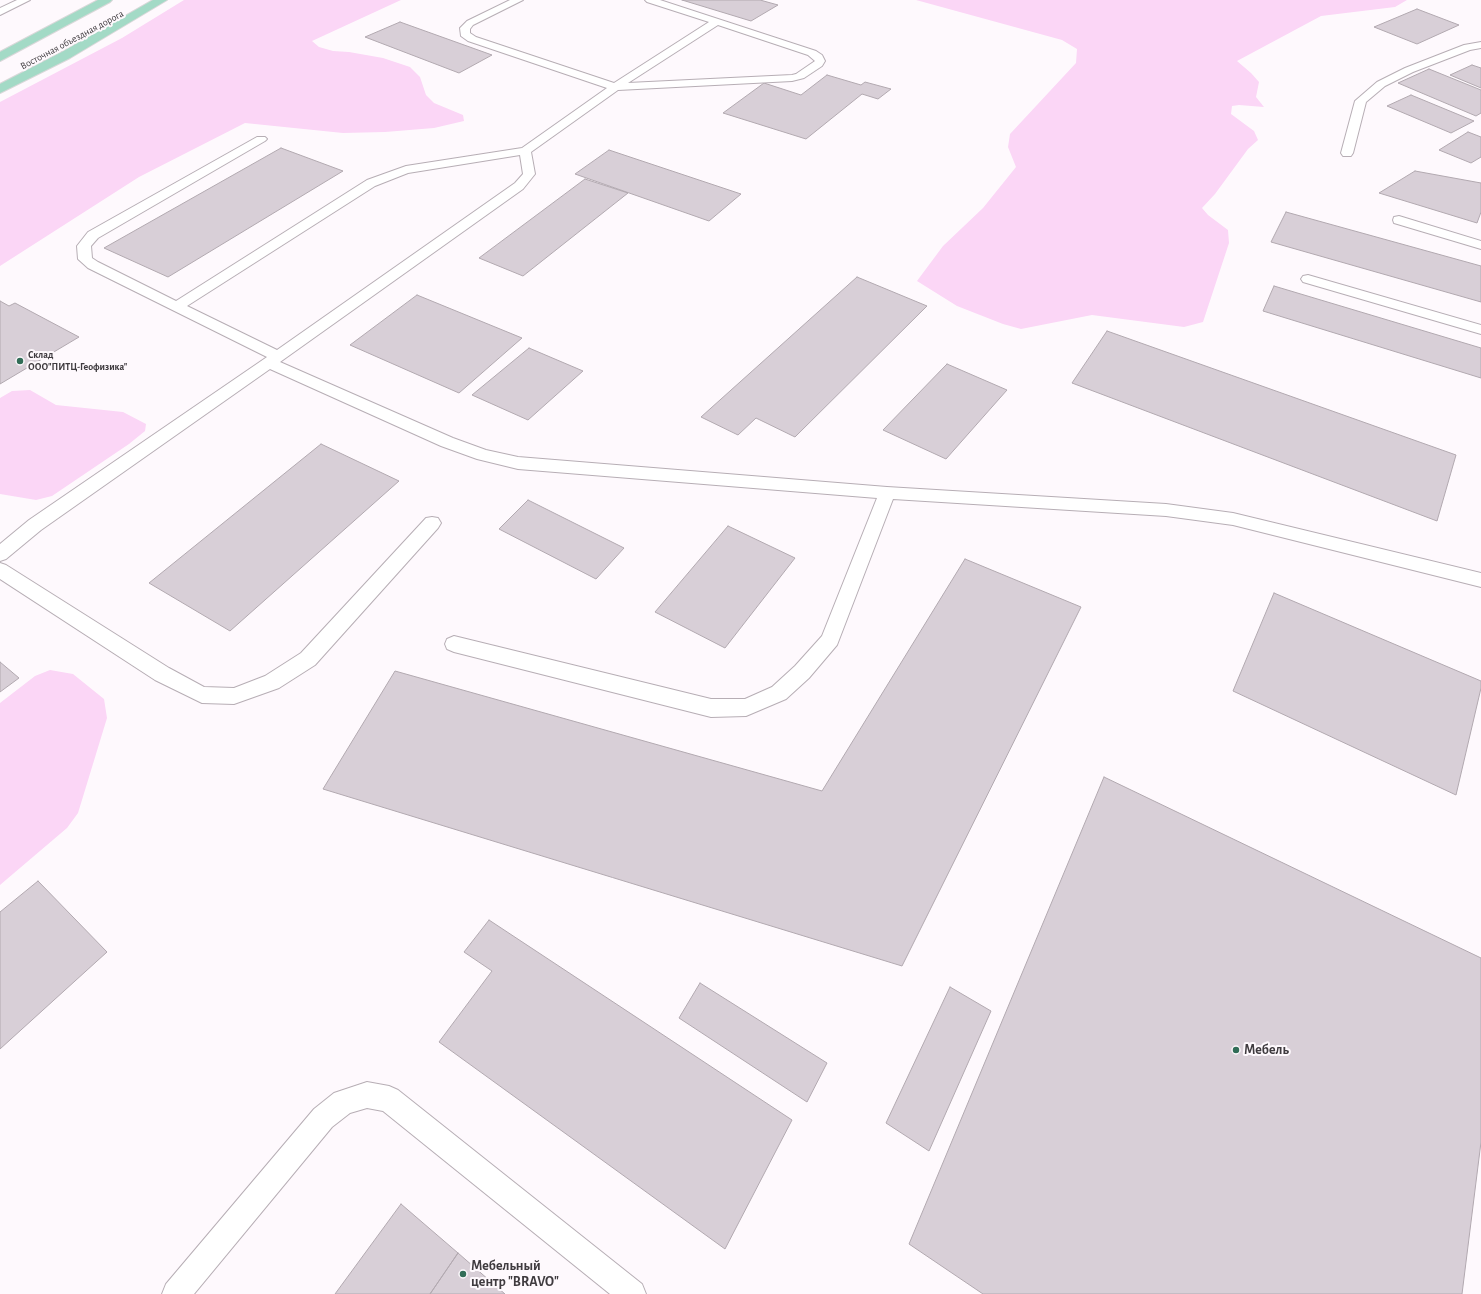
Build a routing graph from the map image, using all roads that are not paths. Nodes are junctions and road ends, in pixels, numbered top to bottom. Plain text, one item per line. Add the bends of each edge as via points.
1 (25, 0) edge
2 (106, 0) edge
3 (143, 0) edge
4 (161, 0) edge
5 (518, 0) edge
6 (650, 0) edge
7 (0, 12) edge
8 (718, 21) junction
9 (1481, 45) edge
10 (0, 57) edge
11 (0, 81) edge
12 (615, 87) junction
13 (261, 139) dead end
14 (525, 151) junction
15 (1346, 153) dead end
16 (1399, 220) dead end
17 (1481, 245) edge
18 (1308, 279) dead end
19 (176, 307) junction
20 (1481, 330) edge
21 (273, 360) junction
22 (887, 493) junction
23 (432, 523) dead end
24 (0, 554) edge
25 (0, 570) edge
26 (1481, 580) edge
27 (454, 644) dead end
28 (176, 1294) edge
29 (632, 1294) edge

1 - 7 lane
2 - 10 main road, Восточная объездная дорога
3 - 11 main road, Восточная объездная дорога
4 - 11 main road via 109,32
5 - 12 lane via 470,22 465,28 465,34 472,39
6 - 8 lane
8 - 12 lane
8 - 12 lane via 812,53 820,61 800,76 792,78
9 - 15 lane via 1468,47 1409,70 1381,84 1361,101
12 - 14 lane
13 - 19 lane via 94,235 84,246 85,258 93,265
14 - 19 lane via 406,170 371,183
14 - 21 lane via 529,174 519,186
16 - 17 lane
18 - 20 lane
19 - 21 lane
21 - 22 lane via 447,442 483,455 518,463
21 - 24 lane via 35,525
22 - 26 lane via 1166,510 1233,519
22 - 27 lane via 830,640 802,672 778,693 746,707 711,708
23 - 25 lane via 308,659 272,682 234,696 202,694 162,674
28 - 29 lane via 323,1118 343,1102 367,1095 389,1099

